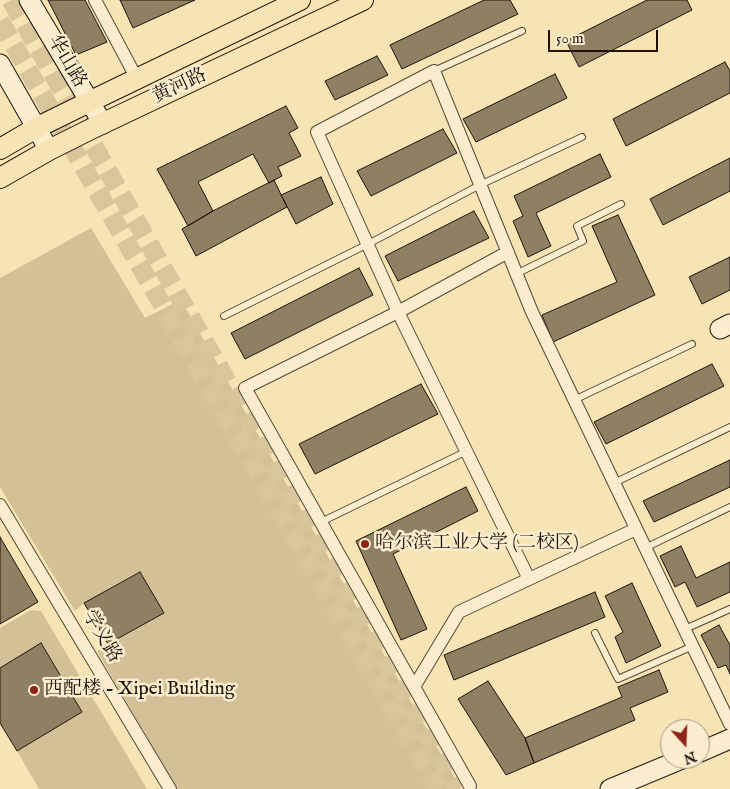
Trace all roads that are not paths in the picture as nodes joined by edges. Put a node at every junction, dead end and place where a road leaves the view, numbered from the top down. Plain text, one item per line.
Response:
1 (29, 0) edge
2 (300, 0) edge
3 (363, 0) edge
4 (98, 1) edge
5 (522, 31) dead end
6 (0, 64) edge
7 (434, 71) junction
8 (137, 79) junction
9 (90, 102) junction
10 (103, 124) junction
11 (36, 128) junction
12 (582, 137) dead end
13 (0, 149) edge
14 (49, 150) junction
15 (0, 178) edge
16 (480, 185) junction
17 (621, 204) dead end
18 (368, 244) junction
19 (508, 252) junction
20 (516, 274) junction
21 (398, 312) junction
22 (224, 316) dead end
23 (692, 344) dead end
24 (574, 400) junction
25 (730, 427) edge
26 (467, 451) junction
27 (614, 483) junction
28 (0, 505) edge
29 (730, 507) edge
30 (321, 522) junction
31 (636, 529) junction
32 (645, 548) junction
33 (529, 579) junction
34 (730, 609) edge
35 (685, 630) junction
36 (595, 633) dead end
37 (692, 646) junction
38 (414, 687) junction
39 (730, 724) edge
40 (730, 739) edge
41 (710, 748) edge
42 (660, 768) edge
43 (470, 786) dead end
44 (170, 789) edge
45 (610, 789) edge

1 - 9 main road, 华山路
2 - 8 main road, 黄河路
3 - 10 main road, 黄河路
4 - 8 street
5 - 7 lane
6 - 11 main road
7 - 16 street
7 - 18 street
8 - 9 main road, 黄河路
9 - 10 main road, 华山路
9 - 11 main road, 黄河路
10 - 14 main road, 黄河路
11 - 13 main road, 黄河路
11 - 14 main road
12 - 16 lane
14 - 15 main road, 黄河路
16 - 18 lane
16 - 19 street
17 - 20 lane
18 - 21 street
18 - 22 lane
19 - 20 street
19 - 21 street
20 - 24 street
21 - 26 street
21 - 30 street
23 - 24 lane
24 - 27 street
25 - 27 lane
26 - 30 lane
26 - 33 street
27 - 31 street
28 - 44 street, 学义路
29 - 32 lane
30 - 38 street
31 - 32 street
31 - 33 street
32 - 35 street
33 - 38 street
34 - 35 lane
35 - 37 street
36 - 37 lane
37 - 39 street
38 - 43 street
40 - 41 main road
42 - 45 main road

